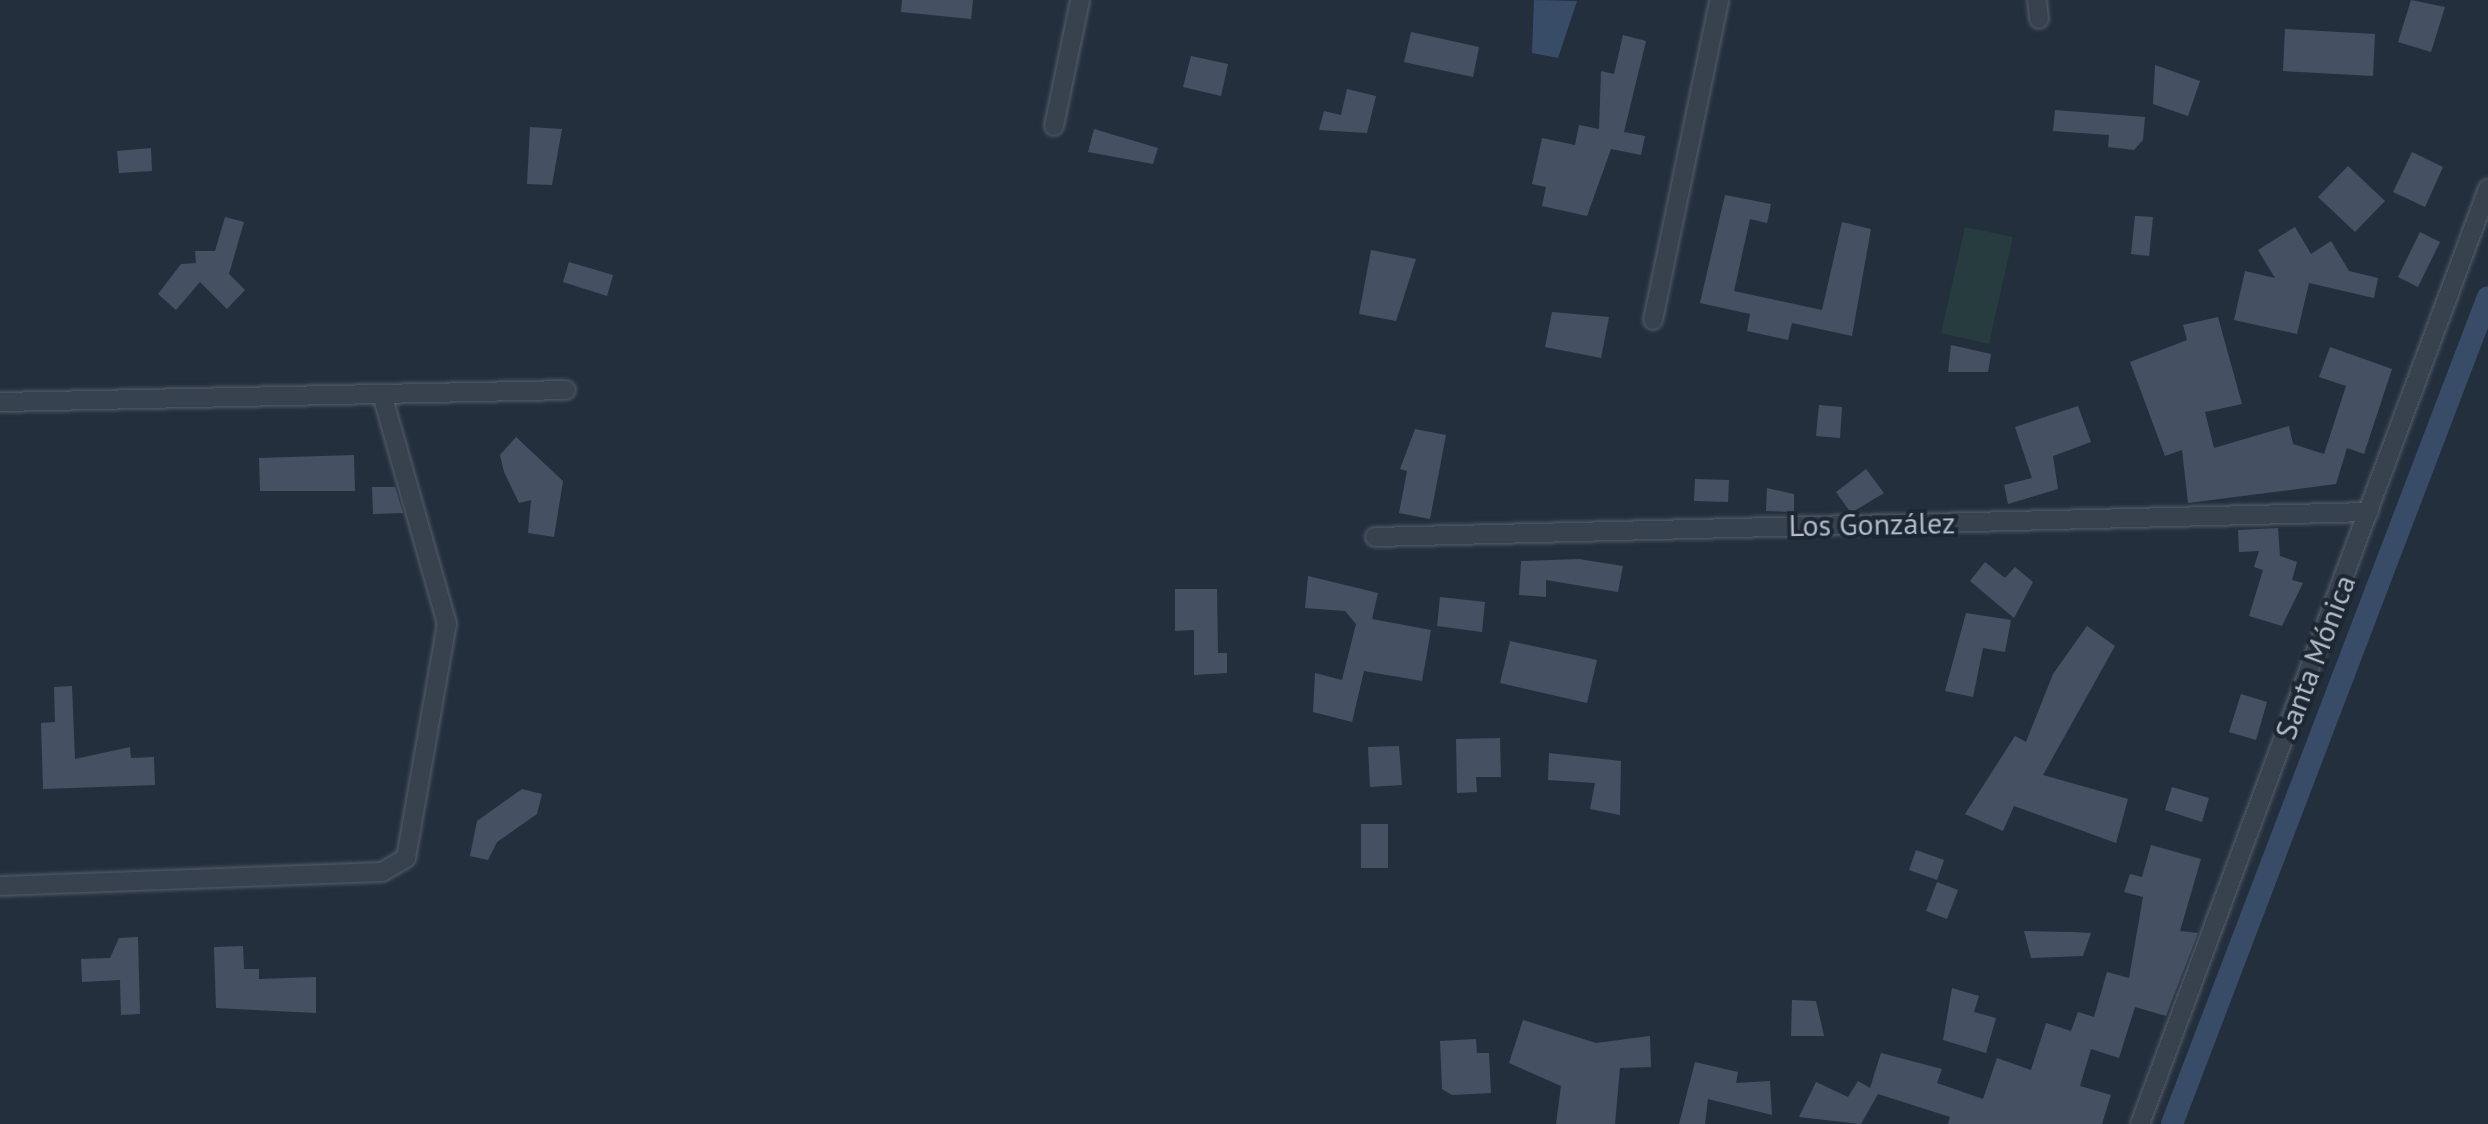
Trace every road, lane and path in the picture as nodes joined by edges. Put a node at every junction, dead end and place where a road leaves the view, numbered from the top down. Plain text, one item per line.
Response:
1 (1080, 0) edge
2 (1719, 0) edge
3 (1054, 126) dead end
4 (2488, 189) edge
5 (2480, 235) edge
6 (1652, 320) dead end
7 (566, 390) dead end
8 (382, 395) junction
9 (0, 402) edge
10 (2370, 512) junction
11 (1375, 538) dead end
12 (0, 886) edge
13 (2140, 1124) edge

1 - 3 street
2 - 6 street
4 - 5 street, Santa Mónica
5 - 10 street, Santa Mónica
7 - 8 street
8 - 9 street
8 - 12 street
10 - 11 street, Los González
10 - 13 street, Santa Mónica

